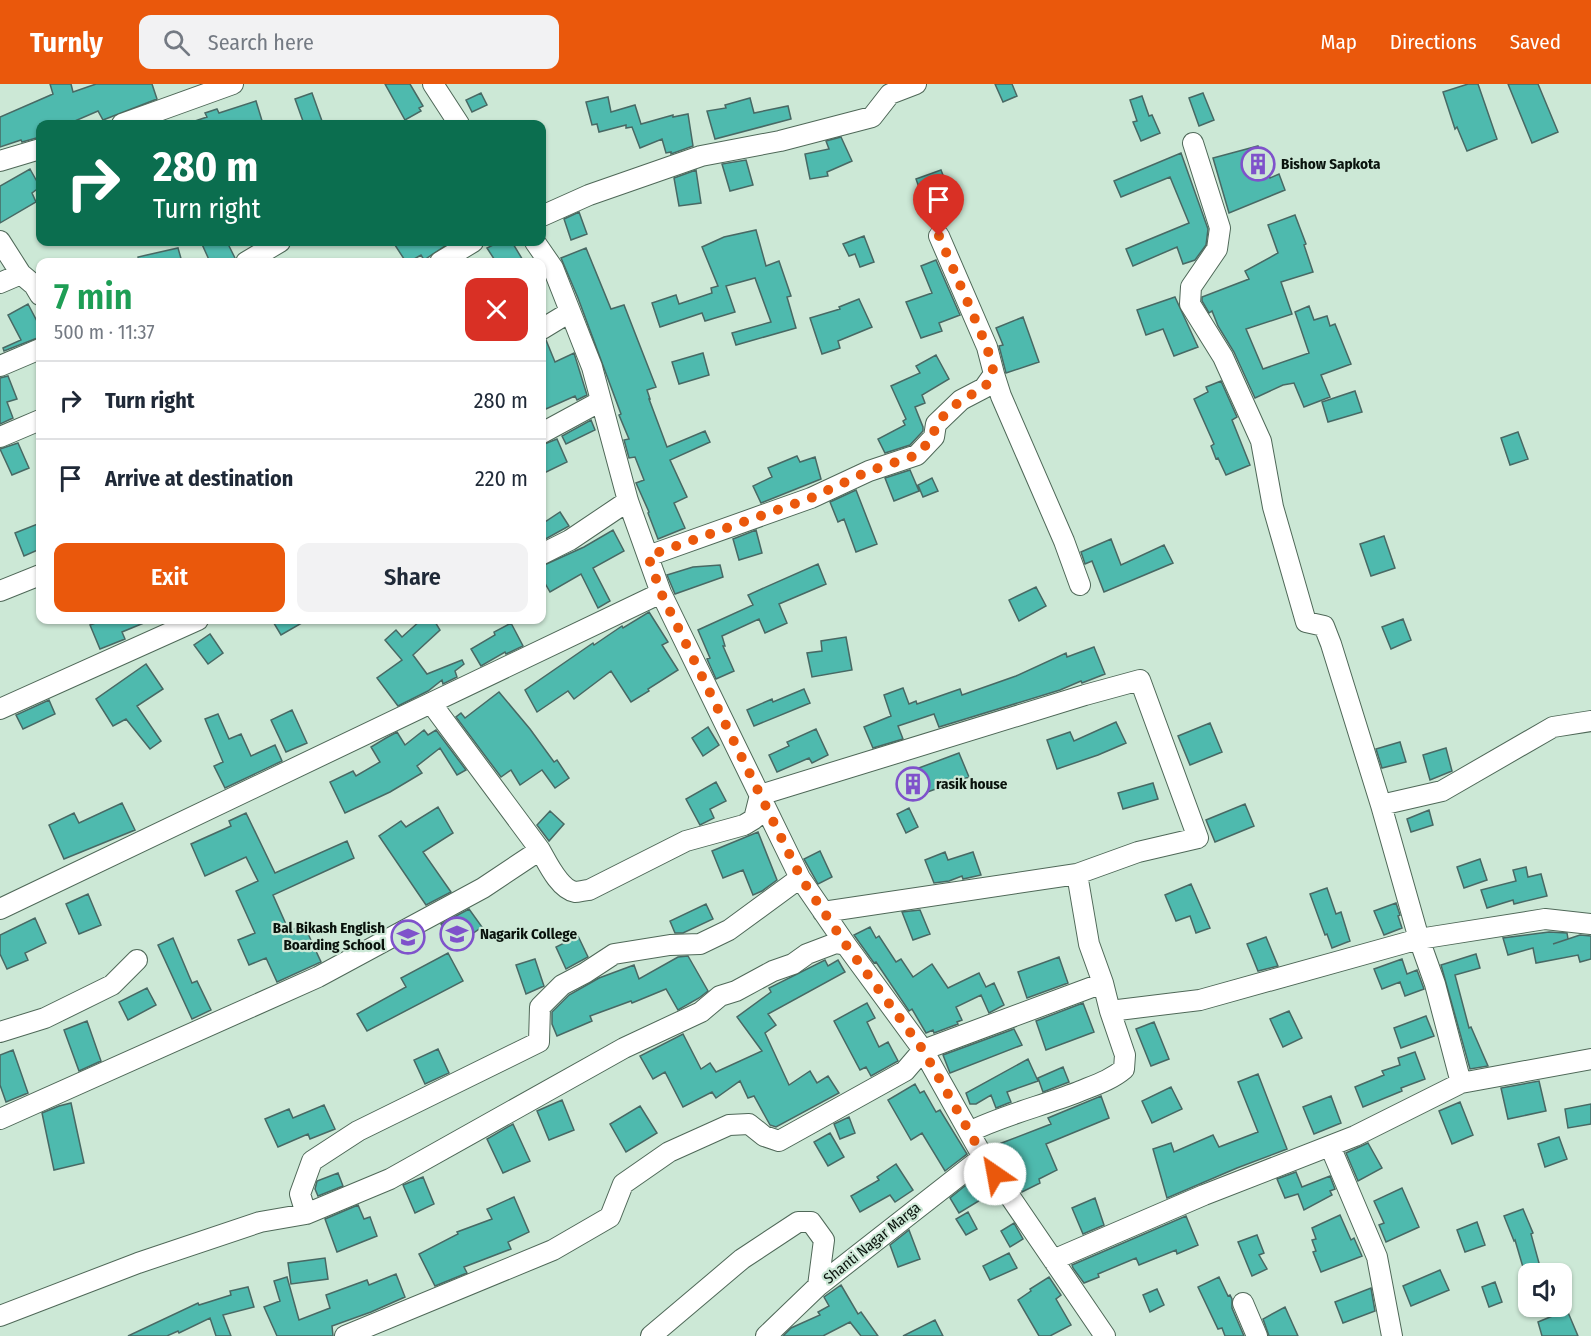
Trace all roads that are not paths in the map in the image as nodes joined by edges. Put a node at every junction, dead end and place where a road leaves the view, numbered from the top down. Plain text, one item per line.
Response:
1 (233, 84) edge
2 (433, 84) edge
3 (916, 84) edge
4 (133, 120) edge
5 (456, 120) edge
6 (1193, 142) dead end
7 (36, 150) edge
8 (0, 160) edge
9 (546, 214) edge
10 (939, 236) dead end
11 (0, 241) edge
12 (273, 246) edge
13 (466, 246) edge
14 (538, 246) edge
15 (253, 258) edge
16 (447, 258) edge
17 (21, 274) junction
18 (0, 283) edge
19 (36, 288) edge
20 (570, 312) junction
21 (546, 327) edge
22 (36, 351) edge
23 (0, 366) edge
24 (994, 374) junction
25 (601, 401) junction
26 (36, 422) edge
27 (546, 431) edge
28 (0, 437) edge
29 (628, 501) junction
30 (546, 552) edge
31 (648, 556) junction
32 (36, 576) edge
33 (1080, 585) dead end
34 (0, 591) edge
35 (661, 593) junction
36 (189, 624) edge
37 (431, 703) junction
38 (0, 709) edge
39 (1591, 721) edge
40 (760, 795) junction
41 (1381, 805) junction
42 (540, 850) junction
43 (1077, 874) junction
44 (801, 878) junction
45 (0, 909) edge
46 (823, 912) junction
47 (1591, 924) edge
48 (1419, 939) junction
49 (846, 945) junction
50 (137, 960) dead end
51 (1103, 983) junction
52 (1110, 1011) junction
53 (0, 1032) edge
54 (923, 1050) junction
55 (1591, 1059) edge
56 (1461, 1083) junction
57 (0, 1119) edge
58 (969, 1132) junction
59 (1330, 1146) junction
60 (983, 1156) junction
61 (306, 1214) junction
62 (1053, 1260) junction
63 (818, 1286) junction
64 (1243, 1303) dead end
65 (0, 1316) edge
66 (345, 1336) edge
67 (651, 1336) edge
68 (766, 1336) edge
69 (1105, 1336) edge
70 (1257, 1336) edge
71 (1392, 1336) edge

1 - 4 street
2 - 5 street
3 - 9 street
6 - 41 street
7 - 8 street
10 - 24 street
11 - 17 street
12 - 15 street
13 - 16 street
14 - 20 street
17 - 18 street
17 - 19 street
20 - 21 street
20 - 25 street
22 - 23 street
24 - 31 street
24 - 33 street
25 - 27 street
25 - 29 street
26 - 28 street
29 - 30 street
29 - 31 street
31 - 35 street
32 - 34 street
35 - 37 street
35 - 40 street
36 - 38 street
37 - 42 street
37 - 45 street
39 - 41 street
40 - 42 street
40 - 43 street
40 - 44 street
41 - 48 street
42 - 57 street
43 - 46 street
43 - 51 street
44 - 46 street
44 - 61 street
46 - 49 street
47 - 48 street
48 - 52 street
48 - 56 street
49 - 54 street
49 - 61 street
50 - 53 street
51 - 52 street
51 - 54 street
52 - 58 street
54 - 58 street
54 - 66 street
55 - 56 street
56 - 59 street
58 - 60 street
59 - 62 street
59 - 71 street
60 - 62 street
60 - 63 street, Shanti Nagar Marga
61 - 65 street
62 - 69 street
63 - 67 street
63 - 68 street, Shanti Nagar Marga
64 - 70 street

